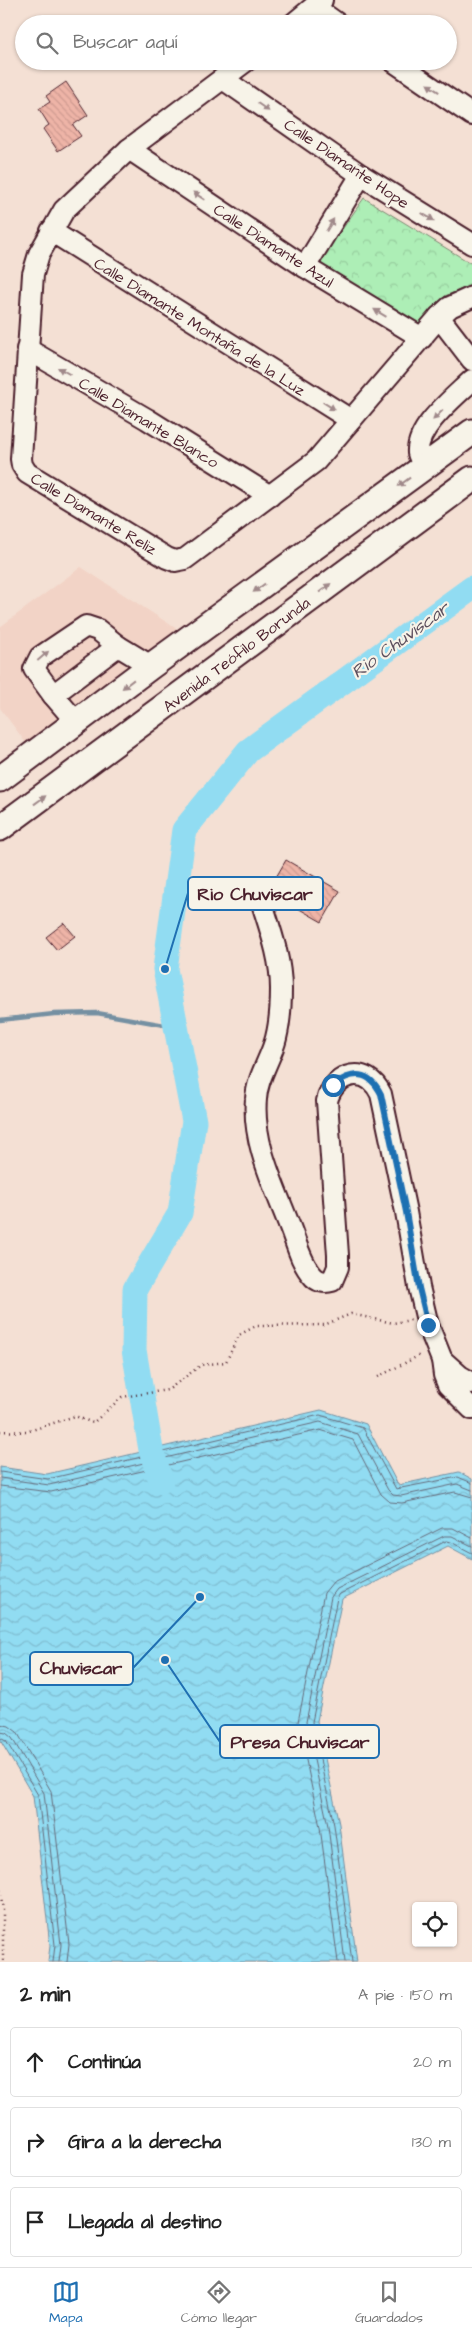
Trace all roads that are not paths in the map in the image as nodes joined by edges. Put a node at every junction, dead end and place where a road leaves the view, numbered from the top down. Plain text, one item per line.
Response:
1 (318, 4) edge
2 (304, 15) edge
3 (329, 15) edge
4 (235, 70) edge
5 (406, 70) edge
6 (223, 80) junction
7 (472, 115) edge
8 (129, 149) junction
9 (361, 175) junction
10 (51, 231) junction
11 (472, 244) edge
12 (305, 267) junction
13 (469, 303) edge
14 (439, 317) junction
15 (422, 338) junction
16 (27, 349) junction
17 (472, 360) edge
18 (472, 380) edge
19 (351, 420) junction
20 (472, 432) edge
21 (425, 467) junction
22 (471, 480) edge
23 (270, 496) junction
24 (118, 646) junction
25 (151, 666) junction
26 (53, 695) junction
27 (77, 723) junction
28 (0, 779) edge
29 (0, 828) edge
30 (261, 900) dead end
31 (442, 1360) junction
32 (472, 1383) edge
33 (472, 1409) edge

1 - 2 street
1 - 3 street
4 - 6 street, Calle Diamante Reliz
7 -> 5 street
6 - 8 street, Calle Diamante Reliz
6 -> 9 street, Calle Diamante Hope
8 - 10 street, Calle Diamante Reliz
12 -> 8 street, Calle Diamante Azul
9 -> 11 street, Calle Diamante Hope
12 -> 9 street
10 - 16 street, Calle Diamante Reliz
10 -> 19 street, Calle Diamante Montaña de la Luz
15 -> 12 street, Calle Diamante Azul
13 - 14 street, Calle Diamante Reliz
14 - 15 street, Calle Diamante Reliz
14 - 17 street
15 - 19 street, Calle Diamante Reliz
23 -> 16 street, Calle Diamante Blanco
16 - 23 street, Calle Diamante Reliz
18 -> 21 street
19 - 23 street, Calle Diamante Reliz
20 - 21 main road
21 - 22 main road
21 -> 25 main road
29 -> 22 main road, Avenida Teófilo Borunda
24 - 25 street
24 - 26 street
26 -> 24 street
25 -> 27 main road
26 - 27 street
27 - 28 main road
30 - 31 street
31 - 32 street
31 - 33 street

